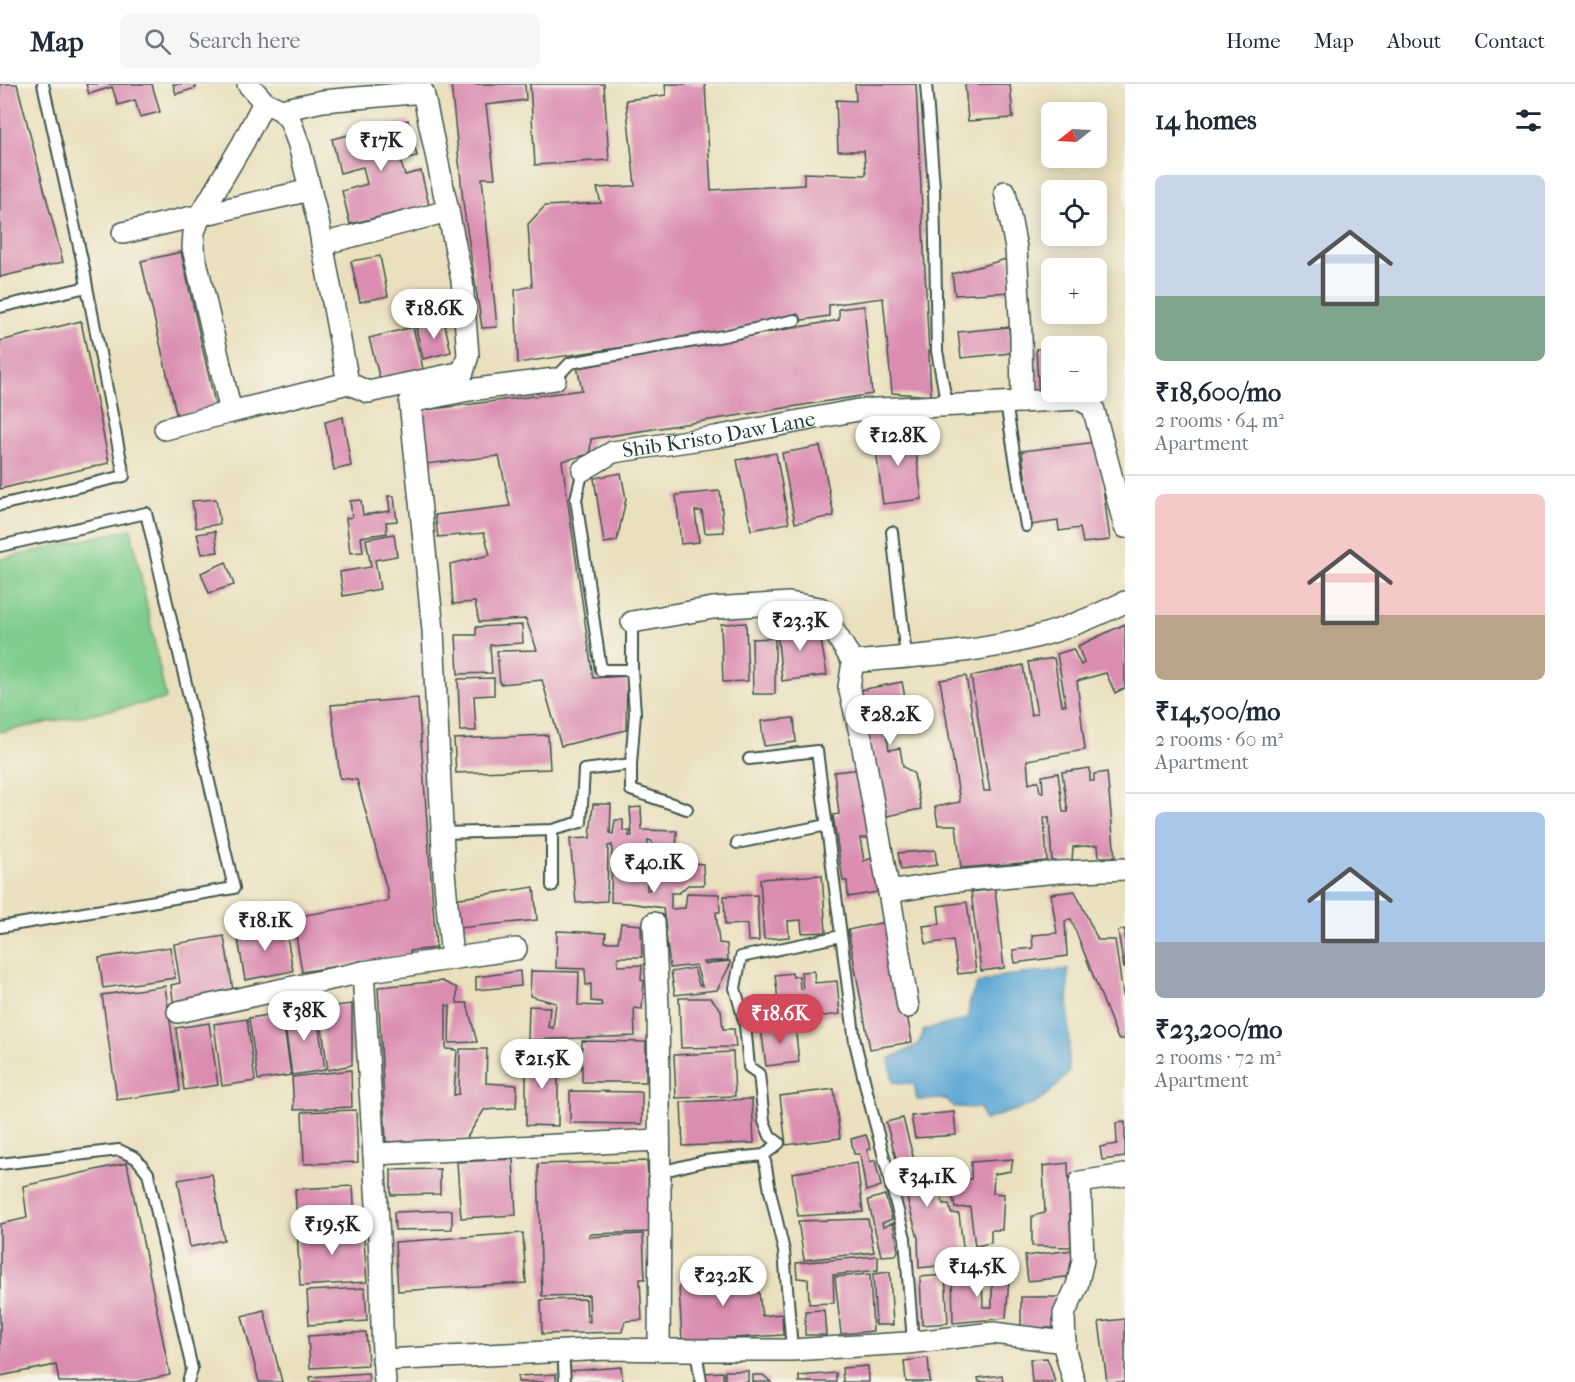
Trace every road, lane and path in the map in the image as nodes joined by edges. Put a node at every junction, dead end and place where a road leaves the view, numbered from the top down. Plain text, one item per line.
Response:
1 (43, 84) edge
2 (248, 84) edge
3 (926, 84) edge
4 (272, 106) junction
5 (310, 190) junction
6 (1005, 192) dead end
7 (448, 212) junction
8 (200, 216) junction
9 (123, 233) dead end
10 (322, 244) junction
11 (87, 287) junction
12 (0, 307) edge
13 (795, 320) dead end
14 (555, 379) joint
15 (348, 383) junction
16 (1014, 402) junction
17 (947, 406) junction
18 (231, 412) junction
19 (165, 429) dead end
20 (584, 470) joint
21 (0, 504) edge
22 (1026, 526) dead end
23 (1125, 527) edge
24 (892, 532) dead end
25 (0, 546) edge
26 (1125, 602) edge
27 (632, 622) joint
28 (906, 657) junction
29 (853, 662) junction
30 (632, 670) junction
31 (749, 759) dead end
32 (631, 764) junction
33 (687, 809) dead end
34 (827, 825) junction
35 (552, 830) junction
36 (442, 833) junction
37 (736, 843) dead end
38 (1125, 869) edge
39 (552, 886) dead end
40 (889, 892) junction
41 (654, 923) dead end
42 (0, 927) edge
43 (842, 936) junction
44 (516, 949) dead end
45 (452, 958) junction
46 (363, 972) junction
47 (908, 1008) dead end
48 (178, 1012) dead end
49 (659, 1140) junction
50 (374, 1155) junction
51 (764, 1155) junction
52 (0, 1164) edge
53 (660, 1172) junction
54 (1125, 1175) edge
55 (913, 1342) junction
56 (1065, 1342) junction
57 (659, 1350) junction
58 (696, 1350) junction
59 (792, 1350) junction
60 (563, 1351) junction
61 (383, 1360) junction
62 (188, 1382) edge
63 (385, 1382) edge
64 (565, 1382) edge
65 (701, 1382) edge
66 (1074, 1382) edge

1 - 11 lane
2 - 4 street
3 - 17 lane
4 - 5 street
4 - 7 street
4 - 8 street
5 - 8 street
5 - 10 street
6 - 16 street
7 - 10 street
7 - 15 street
8 - 9 street
8 - 18 street
10 - 15 street
11 - 12 lane
11 - 21 lane
13 - 14 lane
14 - 36 street
15 - 18 street
16 - 17 street, Shib Kristo Daw Lane
16 - 22 lane
16 - 23 street, Shib Kristo Daw Lane
17 - 20 street, Shib Kristo Daw Lane
18 - 19 street
20 - 30 lane
24 - 28 lane
25 - 42 lane
26 - 28 street
27 - 29 street
27 - 30 lane
28 - 29 street
29 - 40 street
30 - 32 lane
31 - 34 lane
32 - 33 lane
32 - 35 lane
34 - 37 lane
34 - 43 lane
35 - 36 lane
35 - 39 lane
36 - 45 street
38 - 40 street
40 - 47 street
41 - 49 street
43 - 51 lane
43 - 55 lane
44 - 45 street
45 - 46 street
46 - 48 street
46 - 50 street
49 - 50 street
49 - 53 street
50 - 61 street
51 - 53 lane
51 - 59 lane
52 - 62 lane
53 - 57 street
54 - 56 street
55 - 56 street
55 - 59 street
56 - 66 street
57 - 58 street
57 - 60 street
58 - 59 street
58 - 65 lane
60 - 61 street
60 - 64 lane
61 - 63 street

